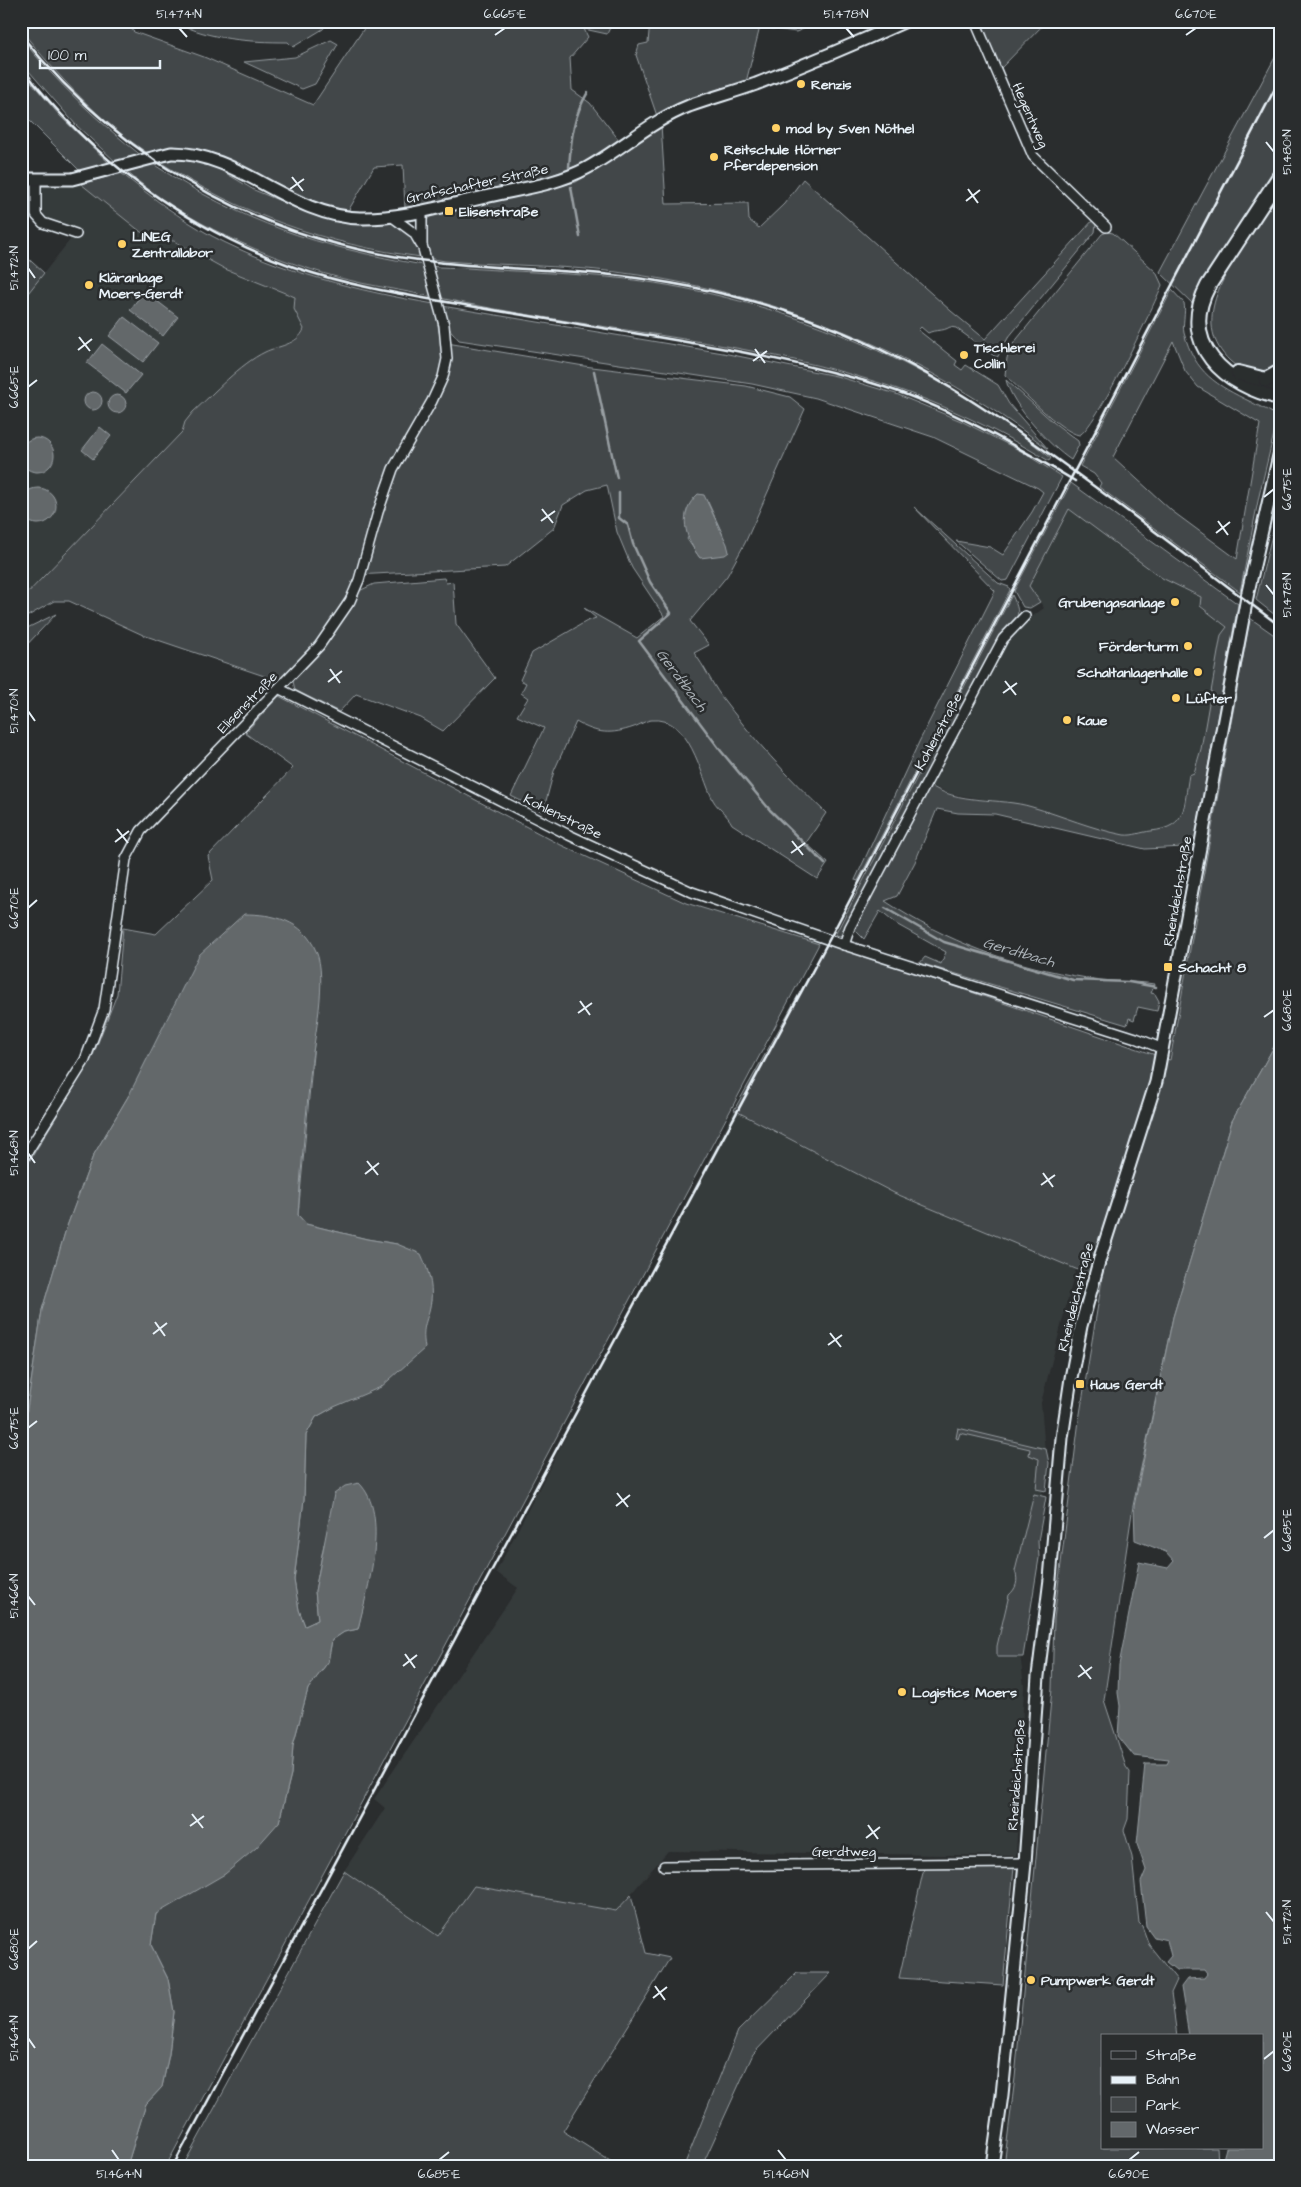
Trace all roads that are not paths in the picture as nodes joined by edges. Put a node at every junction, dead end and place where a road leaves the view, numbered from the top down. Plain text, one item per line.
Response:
1 (906, 21) edge
2 (975, 21) edge
3 (1280, 176) edge
4 (21, 179) edge
5 (36, 179) junction
6 (422, 212) junction
7 (391, 216) junction
8 (1106, 227) dead end
9 (76, 234) dead end
10 (422, 245) junction
11 (1216, 276) junction
12 (1280, 372) edge
13 (1266, 380) junction
14 (1280, 387) edge
15 (1280, 397) edge
16 (1280, 451) edge
17 (1026, 616) dead end
18 (280, 689) junction
19 (844, 945) junction
20 (1163, 1049) junction
21 (21, 1162) edge
22 (1025, 1863) junction
23 (664, 1866) dead end
24 (992, 2166) edge

1 - 6 main road, Grafschafter Straße
2 - 8 street, Hegentweg
3 - 11 highway
4 - 5 main road, Grafschafter Straße
5 - 7 main road, Grafschafter Straße
5 - 9 street
6 - 7 main road, Grafschafter Straße
6 - 10 street, Elisenstraße
7 - 10 street, Elisenstraße
10 - 18 street, Elisenstraße
11 - 13 highway
11 - 15 highway
12 - 13 highway
13 - 14 highway
16 - 20 main road, Rheindeichstraße
17 - 19 street, Kohlenstraße
18 - 19 street, Kohlenstraße
18 - 21 street, Elisenstraße
19 - 20 street, Kohlenstraße
20 - 22 main road, Rheindeichstraße
22 - 23 street, Gerdtweg
22 - 24 main road, Rheindeichstraße

